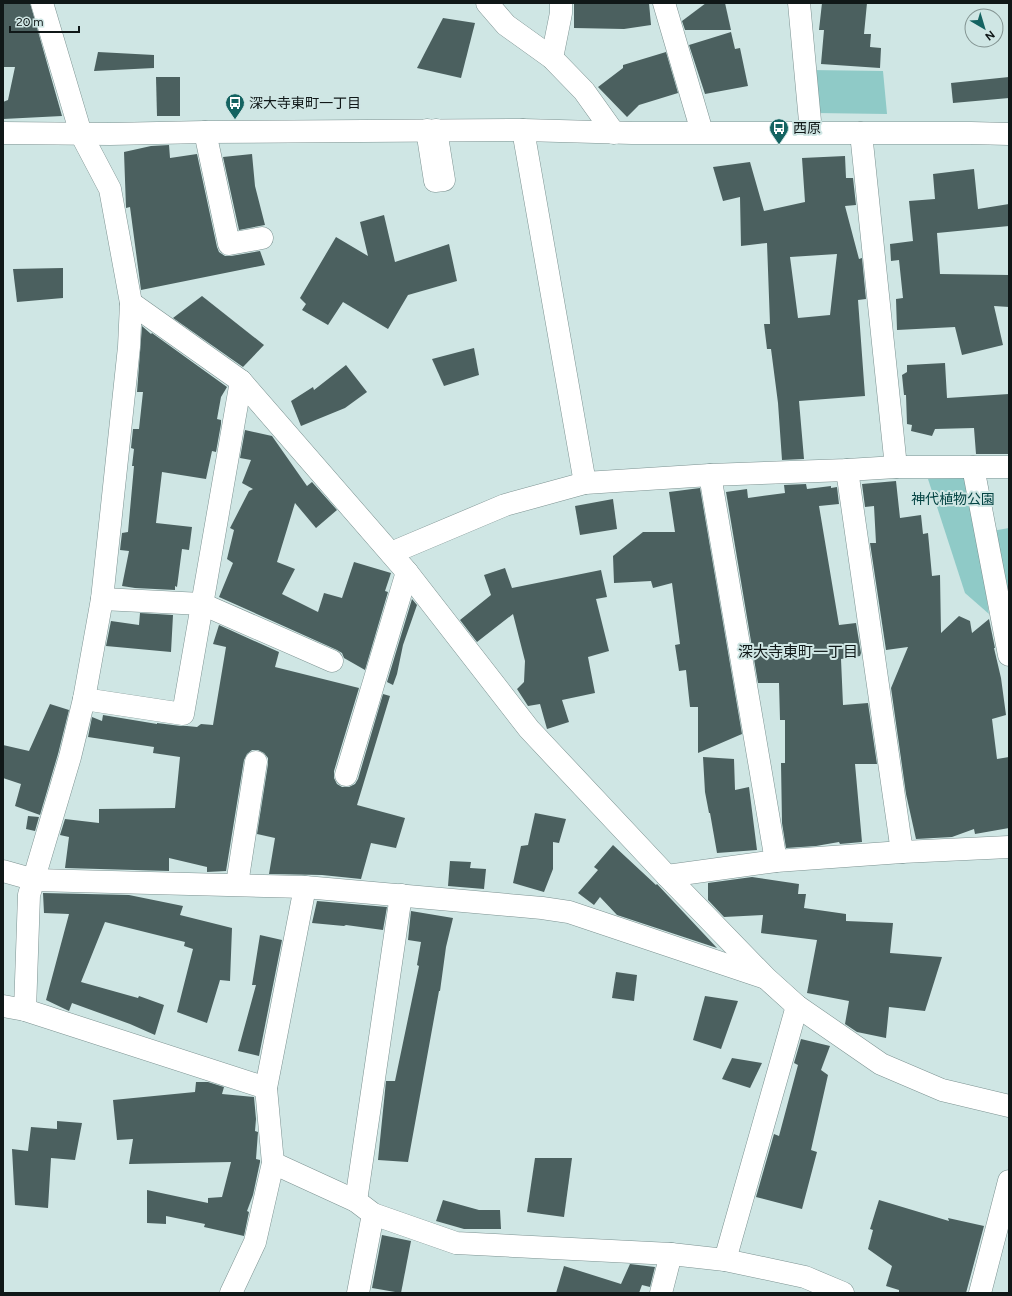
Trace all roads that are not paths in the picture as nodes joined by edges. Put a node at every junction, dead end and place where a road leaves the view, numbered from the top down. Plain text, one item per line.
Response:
1 (42, 3) edge
2 (487, 3) edge
3 (561, 3) edge
4 (664, 3) edge
5 (799, 3) edge
6 (552, 58) junction
7 (523, 130) junction
8 (205, 132) junction
9 (702, 132) junction
10 (811, 132) junction
11 (3, 133) edge
12 (614, 133) junction
13 (861, 133) junction
14 (81, 134) junction
15 (1009, 134) edge
16 (262, 238) dead end
17 (131, 303) junction
18 (241, 381) junction
19 (896, 466) junction
20 (973, 467) junction
21 (1009, 467) edge
22 (847, 470) junction
23 (710, 475) junction
24 (584, 483) junction
25 (391, 553) junction
26 (407, 572) junction
27 (102, 600) junction
28 (202, 604) junction
29 (1009, 655) edge
30 (332, 661) dead end
31 (84, 699) junction
32 (256, 762) dead end
33 (346, 775) dead end
34 (1009, 847) edge
35 (902, 852) junction
36 (776, 861) junction
37 (3, 871) edge
38 (667, 876) junction
39 (35, 880) junction
40 (237, 884) junction
41 (305, 887) junction
42 (401, 895) junction
43 (766, 978) junction
44 (3, 1006) edge
45 (797, 1006) junction
46 (25, 1010) junction
47 (266, 1088) junction
48 (1009, 1106) edge
49 (272, 1163) junction
50 (1009, 1181) edge
51 (365, 1208) junction
52 (672, 1254) junction
53 (725, 1260) junction
54 (231, 1293) edge
55 (358, 1293) edge
56 (661, 1293) edge
57 (843, 1293) edge
58 (980, 1293) edge

1 - 14 street
2 - 6 street
3 - 6 street
4 - 9 street
5 - 10 street
6 - 12 street
7 - 8 street
7 - 12 street
7 - 24 street
8 - 14 street
8 - 16 street
9 - 10 street
9 - 12 street
10 - 13 street
11 - 14 street
13 - 15 street
13 - 19 street
14 - 17 street
17 - 18 street
17 - 27 street
18 - 25 street
18 - 28 street
19 - 20 street
19 - 22 street
20 - 21 street
20 - 29 street
22 - 23 street
22 - 35 street
23 - 24 street
23 - 36 street
24 - 25 street
25 - 26 street
26 - 33 street
26 - 38 street
27 - 28 street
27 - 31 street
28 - 30 street
28 - 31 street
31 - 39 street
32 - 40 street
34 - 35 street
35 - 36 street
36 - 38 street
37 - 39 street
38 - 43 street
39 - 40 street
39 - 46 street
40 - 41 street
41 - 42 street
41 - 47 street
42 - 43 street
42 - 51 street
43 - 45 street
44 - 46 street
45 - 48 street
45 - 53 street
46 - 47 street
47 - 49 street
49 - 51 street
49 - 54 street
50 - 58 street
51 - 52 street
51 - 55 street
52 - 53 street
52 - 56 street
53 - 57 street

